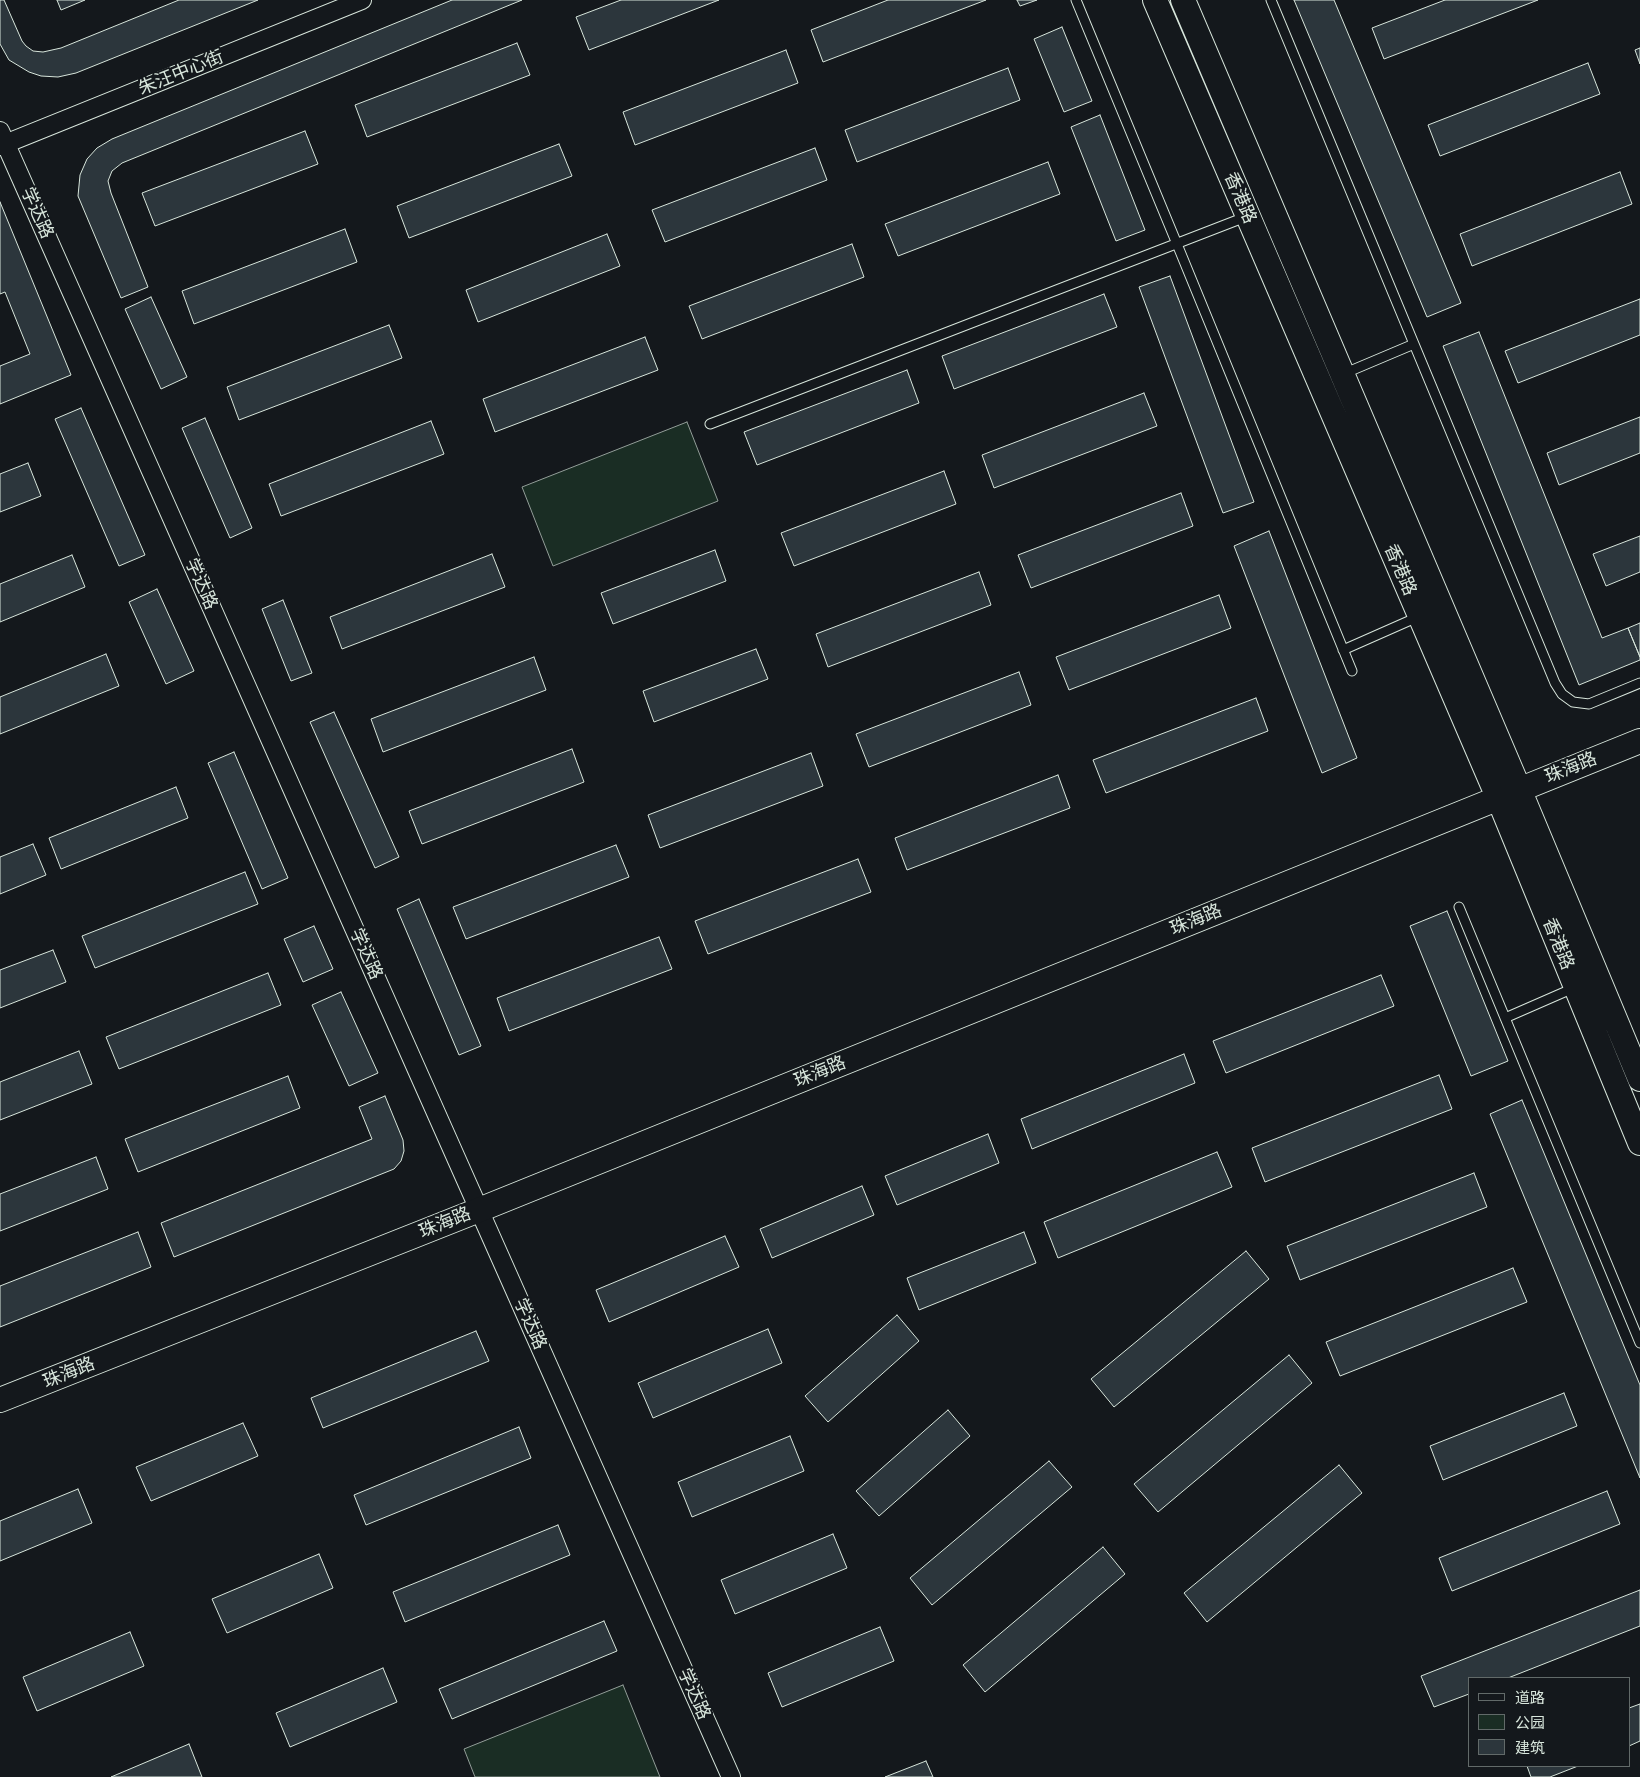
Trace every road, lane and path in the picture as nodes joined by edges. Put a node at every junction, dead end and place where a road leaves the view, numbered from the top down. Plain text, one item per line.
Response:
1 (362, 0) edge
2 (1076, 0) edge
3 (1155, 0) edge
4 (1183, 0) edge
5 (1271, 0) edge
6 (2, 140) edge
7 (1248, 216) junction
8 (1178, 244) junction
9 (1414, 344) junction
10 (1342, 374) junction
11 (710, 424) dead end
12 (1420, 616) junction
13 (1343, 650) junction
14 (1352, 671) dead end
15 (1640, 684) edge
16 (1640, 741) edge
17 (1508, 793) junction
18 (1459, 907) dead end
19 (1576, 987) junction
20 (1505, 1018) junction
21 (1640, 1079) edge
22 (1640, 1143) edge
23 (479, 1210) junction
24 (1640, 1343) edge
25 (0, 1400) edge
26 (731, 1777) edge

1 - 6 street, 朱汪中心街
2 - 8 lane
3 - 7 main road, 香港路
4 - 10 main road, 香港路
5 - 9 lane
6 - 23 street, 学达路
7 - 8 lane
7 - 12 main road, 香港路
8 - 11 lane
8 - 13 lane
9 - 10 lane
9 - 15 lane
10 - 17 main road, 香港路
12 - 13 lane
12 - 17 main road, 香港路
13 - 14 lane
16 - 17 main road, 珠海路
17 - 19 main road, 香港路
17 - 21 main road, 香港路
17 - 23 main road, 珠海路
18 - 20 lane
19 - 20 lane
19 - 22 main road, 香港路
20 - 24 lane
23 - 25 main road, 珠海路
23 - 26 street, 学达路

